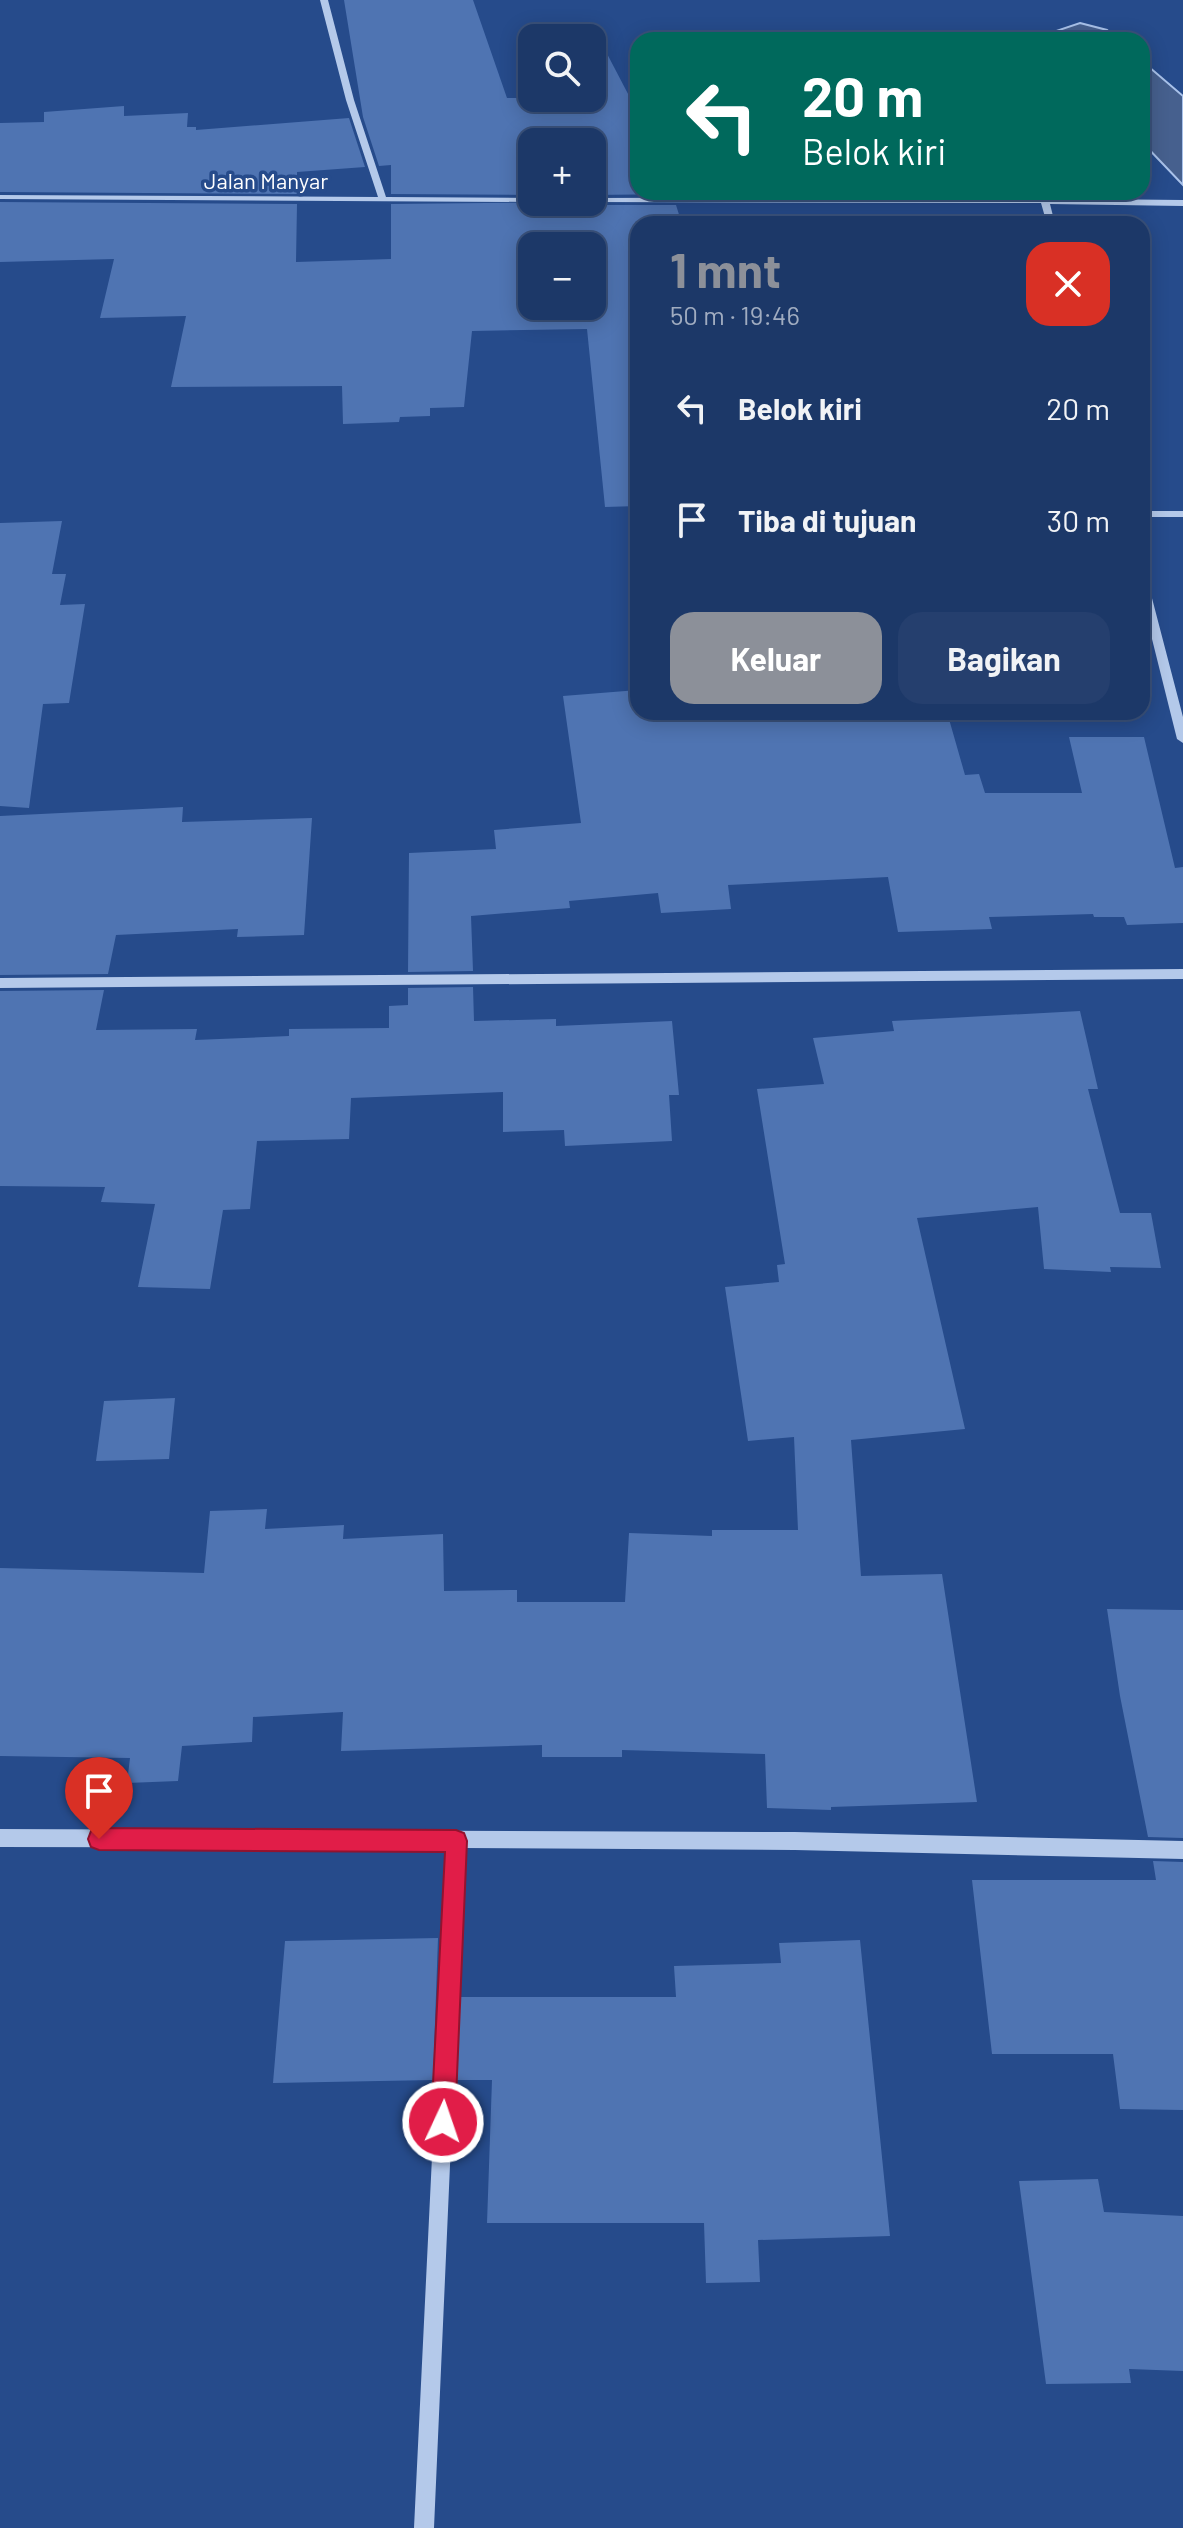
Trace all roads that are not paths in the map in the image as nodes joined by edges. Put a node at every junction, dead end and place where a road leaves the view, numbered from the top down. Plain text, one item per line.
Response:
1 (324, 0) edge
2 (0, 197) edge
3 (383, 199) junction
4 (518, 200) edge
5 (606, 200) edge
6 (1045, 201) junction
7 (1183, 203) edge
8 (1049, 216) edge
9 (1150, 514) edge
10 (1183, 514) edge
11 (1150, 610) edge
12 (1183, 739) edge
13 (1183, 974) edge
14 (0, 983) edge
15 (0, 1838) edge
16 (456, 1841) junction
17 (1183, 1850) edge
18 (424, 2528) edge

1 - 3 street
2 - 3 street, Jalan Manyar
3 - 4 street, Jalan Manyar
5 - 6 street
6 - 7 street
6 - 8 street
9 - 10 street
11 - 12 street
13 - 14 street
15 - 16 street
16 - 17 street
16 - 18 street

